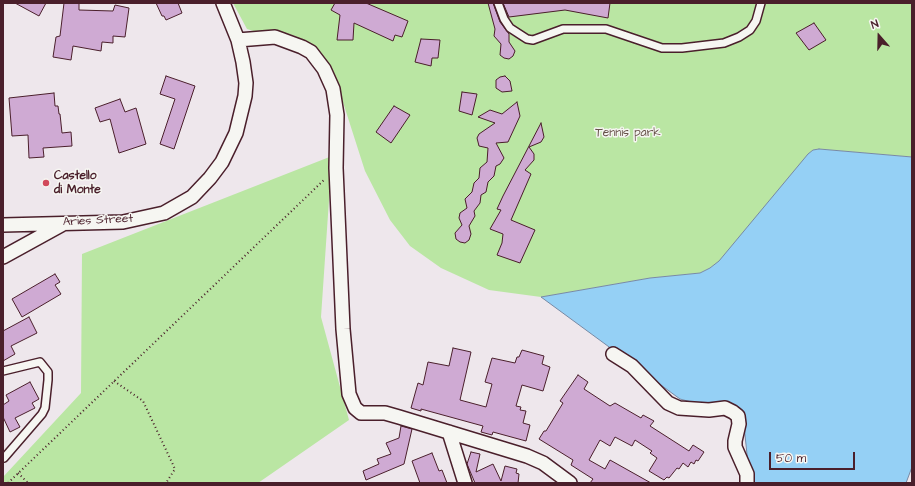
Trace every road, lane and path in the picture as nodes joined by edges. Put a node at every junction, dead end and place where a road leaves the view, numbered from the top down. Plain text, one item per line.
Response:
1 (223, 3) edge
2 (498, 3) edge
3 (761, 3) edge
4 (238, 40) junction
5 (336, 168) junction
6 (65, 224) junction
7 (3, 225) edge
8 (3, 257) edge
9 (613, 354) dead end
10 (3, 371) edge
11 (114, 381) junction
12 (449, 432) junction
13 (4, 458) edge
14 (18, 473) junction
15 (8, 483) edge
16 (28, 483) edge
17 (166, 483) edge
18 (465, 483) edge
19 (570, 483) edge
20 (747, 483) edge

1 - 4 street, Aries Street
2 - 3 lane
4 - 5 street
4 - 6 street, Aries Street
5 - 11 path
5 - 12 street
6 - 7 street, Aries Street
6 - 8 street
9 - 20 street
10 - 13 lane
11 - 14 path
11 - 17 path
12 - 18 street
12 - 19 street
14 - 15 path
14 - 16 path

